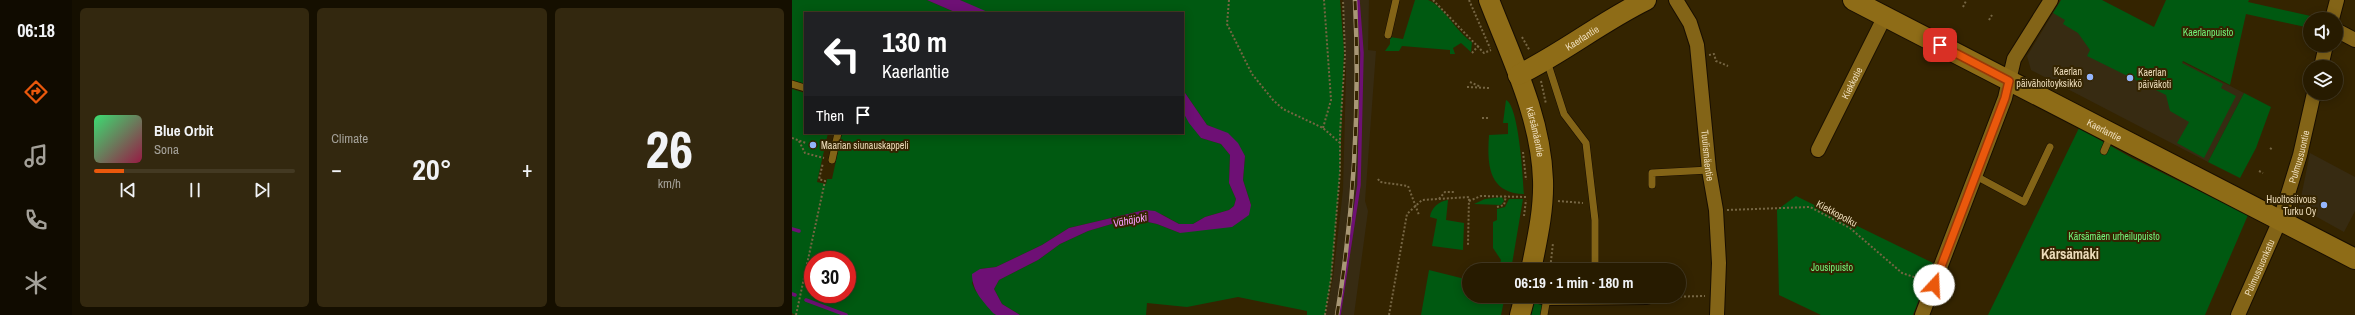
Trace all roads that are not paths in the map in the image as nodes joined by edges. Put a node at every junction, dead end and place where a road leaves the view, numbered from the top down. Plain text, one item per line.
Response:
1 (1396, 0) edge
2 (1489, 0) edge
3 (1646, 0) edge
4 (1676, 0) edge
5 (1853, 0) edge
6 (2051, 0) edge
7 (2337, 0) edge
8 (2334, 12) edge
9 (1885, 16) junction
10 (2343, 34) edge
11 (1388, 35) dead end
12 (2355, 40) edge
13 (1547, 61) junction
14 (1518, 75) junction
15 (2009, 81) junction
16 (792, 84) edge
17 (804, 88) edge
18 (2312, 100) edge
19 (838, 134) edge
20 (2050, 148) dead end
21 (1818, 150) dead end
22 (832, 160) road end
23 (1709, 170) junction
24 (1974, 175) junction
25 (1652, 185) dead end
26 (2280, 220) junction
27 (2355, 260) edge
28 (1532, 263) edge
29 (1595, 263) edge
30 (1523, 303) edge
31 (1543, 303) edge
32 (1520, 315) edge
33 (1544, 315) edge
34 (1717, 315) edge
35 (1922, 315) edge
36 (2238, 315) edge

1 - 11 lane
2 - 14 street, Kärsämäentie
3 - 13 street, Kaerlantie
4 - 23 street, Tuulismäentie
5 - 9 street, Kaerlantie
6 - 15 street
7 - 8 street
9 - 15 street, Kaerlantie
9 - 21 street, Kiekkotie
10 - 12 street
13 - 14 street, Kaerlantie
13 - 29 lane
14 - 28 street, Kärsämäentie
15 - 24 street
15 - 26 street, Kaerlantie
16 - 17 lane
18 - 26 street, Pulmussuontie
19 - 22 lane
20 - 24 lane
23 - 25 lane
23 - 34 street, Tuulismäentie
24 - 35 street
26 - 27 street, Kaerlantie
26 - 36 street, Pulmussuonkatu
30 - 32 street
31 - 33 lane

